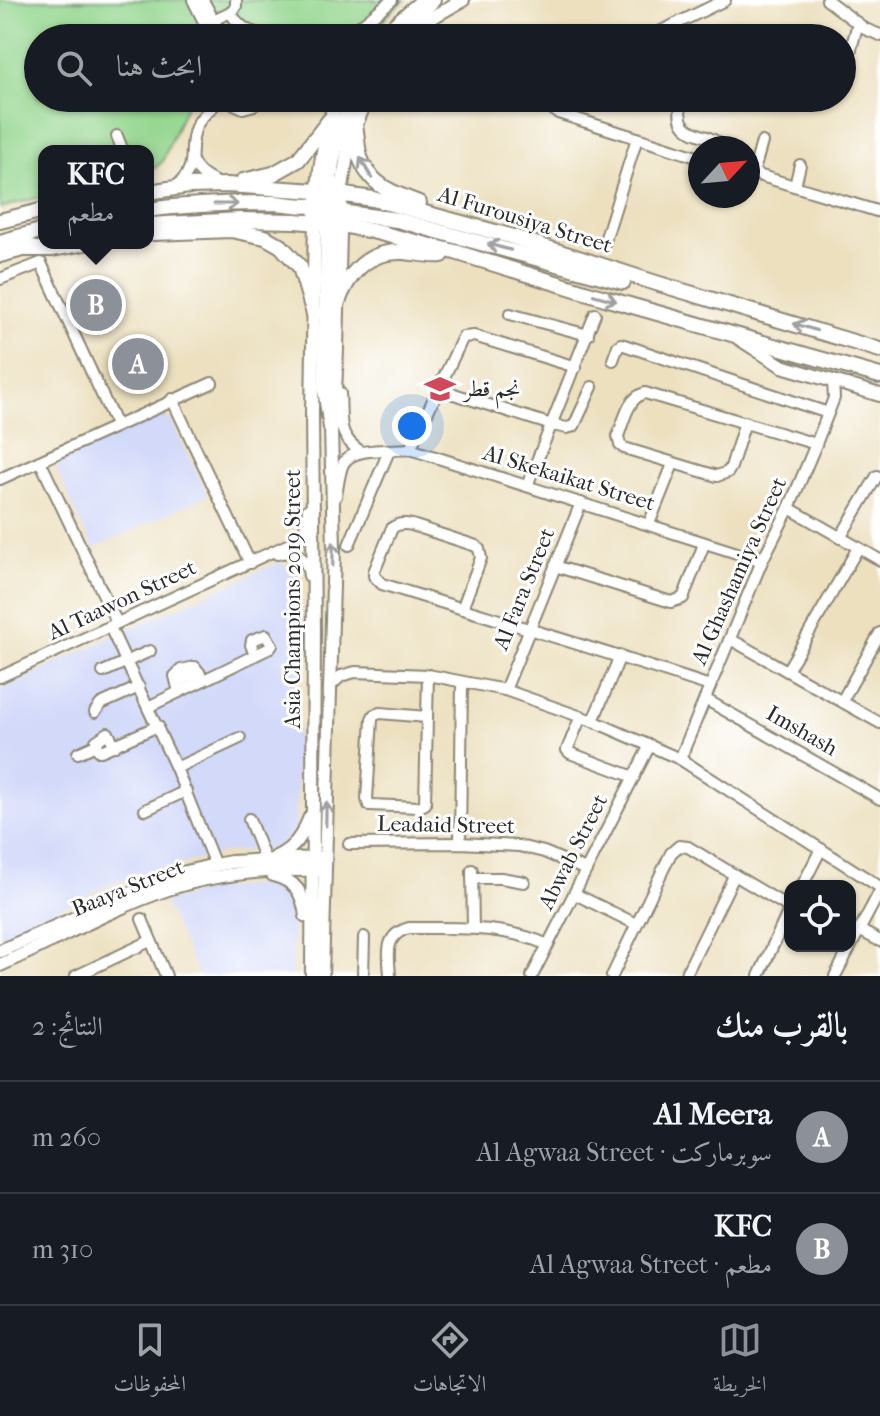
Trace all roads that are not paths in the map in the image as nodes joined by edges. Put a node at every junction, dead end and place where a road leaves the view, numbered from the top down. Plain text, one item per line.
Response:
1 (193, 0) edge
2 (203, 0) edge
3 (236, 0) edge
4 (392, 0) edge
5 (422, 0) edge
6 (433, 0) edge
7 (449, 0) edge
8 (463, 0) edge
9 (725, 0) edge
10 (827, 0) edge
11 (231, 14) junction
12 (431, 18) junction
13 (210, 22) junction
14 (858, 23) junction
15 (238, 24) edge
16 (362, 24) edge
17 (394, 24) edge
18 (409, 24) edge
19 (425, 24) edge
20 (676, 24) edge
21 (856, 30) edge
22 (880, 35) edge
23 (206, 112) edge
24 (331, 112) edge
25 (334, 112) edge
26 (348, 112) edge
27 (361, 112) edge
28 (556, 112) edge
29 (681, 112) edge
30 (333, 115) junction
31 (355, 125) junction
32 (117, 136) dead end
33 (698, 136) edge
34 (637, 138) junction
35 (762, 142) dead end
36 (121, 145) edge
37 (760, 148) edge
38 (688, 154) edge
39 (192, 161) junction
40 (800, 165) dead end
41 (760, 176) edge
42 (224, 185) junction
43 (795, 186) junction
44 (175, 188) junction
45 (154, 191) edge
46 (329, 208) junction
47 (154, 209) edge
48 (38, 212) edge
49 (880, 212) edge
50 (0, 221) edge
51 (154, 225) edge
52 (38, 232) edge
53 (154, 234) edge
54 (510, 236) junction
55 (0, 242) edge
56 (604, 244) dead end
57 (38, 245) edge
58 (22, 249) junction
59 (38, 249) edge
60 (450, 251) junction
61 (0, 255) edge
62 (0, 279) edge
63 (656, 283) junction
64 (337, 304) junction
65 (314, 314) junction
66 (510, 314) dead end
67 (595, 314) dead end
68 (733, 334) junction
69 (588, 335) junction
70 (337, 349) junction
71 (880, 350) edge
72 (613, 360) dead end
73 (576, 367) junction
74 (880, 376) edge
75 (833, 382) junction
76 (212, 383) dead end
77 (847, 386) junction
78 (592, 387) dead end
79 (438, 389) junction
80 (880, 395) edge
81 (834, 398) junction
82 (172, 399) junction
83 (828, 413) junction
84 (312, 414) junction
85 (745, 422) junction
86 (116, 425) junction
87 (552, 425) junction
88 (331, 428) junction
89 (816, 444) junction
90 (410, 449) junction
91 (360, 451) junction
92 (389, 451) junction
93 (40, 461) junction
94 (673, 464) junction
95 (877, 476) dead end
96 (0, 479) edge
97 (527, 486) junction
98 (581, 503) junction
99 (333, 505) junction
100 (789, 508) junction
101 (649, 524) junction
102 (840, 538) junction
103 (704, 544) junction
104 (349, 545) dead end
105 (858, 548) junction
106 (880, 560) edge
107 (255, 561) junction
108 (762, 561) junction
109 (555, 566) junction
110 (462, 609) junction
111 (114, 625) junction
112 (314, 630) junction
113 (529, 630) junction
114 (880, 633) edge
115 (730, 639) junction
116 (150, 651) dead end
117 (330, 652) junction
118 (255, 655) dead end
119 (620, 656) junction
120 (127, 661) junction
121 (787, 671) junction
122 (103, 672) dead end
123 (355, 672) junction
124 (428, 675) junction
125 (201, 676) junction
126 (0, 677) edge
127 (462, 682) junction
128 (710, 686) junction
129 (139, 687) junction
130 (178, 687) junction
131 (329, 687) junction
132 (505, 690) junction
133 (705, 699) junction
134 (842, 701) junction
135 (148, 707) junction
136 (95, 712) dead end
137 (581, 716) junction
138 (427, 717) junction
139 (593, 721) junction
140 (880, 723) edge
141 (158, 726) junction
142 (240, 738) dead end
143 (650, 745) junction
144 (78, 753) dead end
145 (680, 759) junction
146 (176, 768) junction
147 (634, 777) junction
148 (186, 791) junction
149 (880, 799) edge
150 (313, 803) junction
151 (145, 810) dead end
152 (249, 819) dead end
153 (460, 843) junction
154 (349, 844) dead end
155 (821, 849) junction
156 (265, 864) junction
157 (319, 864) junction
158 (215, 865) junction
159 (586, 870) junction
160 (734, 876) junction
161 (805, 880) edge
162 (524, 882) dead end
163 (880, 889) edge
164 (575, 894) junction
165 (784, 905) edge
166 (142, 919) dead end
167 (784, 921) edge
168 (636, 924) junction
169 (473, 928) junction
170 (859, 930) junction
171 (364, 937) dead end
172 (150, 941) junction
173 (880, 941) edge
174 (548, 945) junction
175 (0, 951) edge
176 (0, 965) edge
177 (165, 975) edge
178 (76, 976) edge
179 (309, 976) edge
180 (322, 976) edge
181 (363, 976) edge
182 (390, 976) edge
183 (532, 976) edge
184 (612, 976) edge
185 (685, 976) edge
186 (759, 976) edge
187 (835, 976) edge

1 - 13 street
2 - 13 street
3 - 11 street
4 - 16 street
5 - 17 main road
6 - 18 highway
7 - 12 main road
8 - 12 main road
9 - 20 street
10 - 14 street
11 - 13 street
11 - 15 street
12 - 19 main road
14 - 21 street
14 - 22 street
23 - 39 street
24 - 30 street
25 - 30 main road
26 - 46 highway
27 - 31 main road
28 - 34 street
29 - 33 street
30 - 42 highway
30 - 46 main road
31 - 46 main road
54 -> 31 highway
32 - 36 street
34 - 38 street
34 - 56 street
35 - 37 street
39 - 42 street
39 - 44 street
40 - 43 street
41 - 43 street
42 - 44 highway, Al Furousiya Street
42 - 46 highway, Al Furousiya Street
43 - 49 street
44 - 45 highway, Al Furousiya Street
47 -> 46 highway
46 - 51 highway, Al Furousiya Street
46 - 54 highway, Al Furousiya Street
46 - 60 highway, Al Furousiya Street
63 -> 46 highway
46 - 64 main road, Asia Champions 2019 Street
46 - 65 main road, Asia Champions 2019 Street
46 - 88 highway
48 - 50 highway
52 - 55 highway
53 - 65 highway
54 - 63 highway, Al Furousiya Street
57 - 58 highway
58 - 59 highway
58 - 61 highway
60 - 64 highway
60 -> 68 highway, Al Furousiya Street
62 - 86 street
71 -> 63 highway, Al Furousiya Street
64 - 70 main road, Asia Champions 2019 Street
65 - 84 main road, Asia Champions 2019 Street
66 - 69 street
67 - 69 street
68 - 74 highway, Al Furousiya Street
68 - 75 main road, Al Furousiya Street
69 - 73 street
70 - 88 main road, Asia Champions 2019 Street
70 - 91 street
72 - 83 street
73 - 79 street
73 - 87 street
75 - 77 main road, Al Furousiya Street
75 - 81 street, Al Ghashamiya Street
76 - 82 street
77 - 80 main road, Al Furousiya Street
77 - 81 street, Al Ghashamiya Street
78 - 87 street
79 - 87 street
79 - 90 street
81 - 83 street, Al Ghashamiya Street
82 - 86 street
82 - 107 street
83 - 89 street, Al Ghashamiya Street
84 - 107 street, Al Taawon Street
84 - 112 main road, Asia Champions 2019 Street
85 - 89 street
85 - 94 street
85 - 94 street
86 - 93 street
87 - 97 street
88 - 99 main road, Asia Champions 2019 Street
89 - 100 street, Al Ghashamiya Street
90 - 92 street, Al Skekaikat Street
90 - 97 street, Al Skekaikat Street
91 - 92 street, Al Skekaikat Street
91 - 99 street
92 - 104 street
93 - 96 street
93 - 111 street
94 - 101 street
95 - 102 street
97 - 98 street, Al Skekaikat Street
98 - 101 street, Al Skekaikat Street
98 - 109 street, Al Fara Street
117 -> 99 main road, Asia Champions 2019 Street
100 - 102 street
100 - 108 street, Al Ghashamiya Street
101 - 103 street, Al Skekaikat Street
102 - 105 street
103 - 108 street, Al Skekaikat Street
103 - 109 street
105 - 106 street
105 - 121 street
107 - 111 street, Al Taawon Street
107 - 112 street, Al Taawon Street
108 - 115 street, Al Ghashamiya Street
109 - 113 street, Al Fara Street
110 - 110 street
110 - 113 street
111 - 120 street
111 - 126 street, Al Taawon Street
112 - 150 main road, Asia Champions 2019 Street
113 - 119 street
113 - 132 street, Al Fara Street
114 - 134 street
115 - 121 street
115 - 128 street, Al Ghashamiya Street
116 - 120 street
117 - 123 street
117 - 131 main road, Asia Champions 2019 Street
118 - 125 street
119 - 128 street
119 - 139 street
120 - 122 street
120 - 129 street
121 - 134 street
123 - 124 street
123 - 131 street
124 - 127 street
124 - 138 street
125 - 130 street
125 - 130 street
127 - 132 street
127 - 153 street
128 - 133 street, Al Ghashamiya Street
129 - 135 street
129 - 136 street
130 - 135 street
157 -> 131 main road, Asia Champions 2019 Street
132 - 137 street
133 - 145 street, Al Ghashamiya Street
133 - 149 street, Imshash
134 - 140 street
135 - 141 street
137 - 139 street
137 - 147 street
138 - 138 street
139 - 143 street
141 - 144 street
141 - 146 street
142 - 146 street
143 - 145 street
143 - 147 street, Abwab Street
145 - 155 street
146 - 148 street
147 - 159 street, Abwab Street
148 - 151 street
148 - 158 street
150 - 156 main road
150 - 157 main road, Asia Champions 2019 Street
152 - 156 street
153 - 154 street, Leadaid Street
153 - 159 street, Leadaid Street
155 - 161 street
155 - 163 street
156 - 157 main road, Baaya Street
156 - 158 main road, Baaya Street
156 - 176 main road, Baaya Street
156 - 179 main road
157 - 179 main road, Asia Champions 2019 Street
157 - 180 main road, Asia Champions 2019 Street
158 - 175 main road, Baaya Street
159 - 164 street, Abwab Street
160 - 165 street
160 - 168 street
160 - 185 street
162 - 169 street
163 - 170 street
164 - 168 street
164 - 174 street, Abwab Street
166 - 172 street
167 - 186 street
168 - 184 street
169 - 174 street
169 - 182 street
170 - 173 street
170 - 187 street
171 - 181 street
172 - 177 street
172 - 178 street
174 - 183 street, Abwab Street

